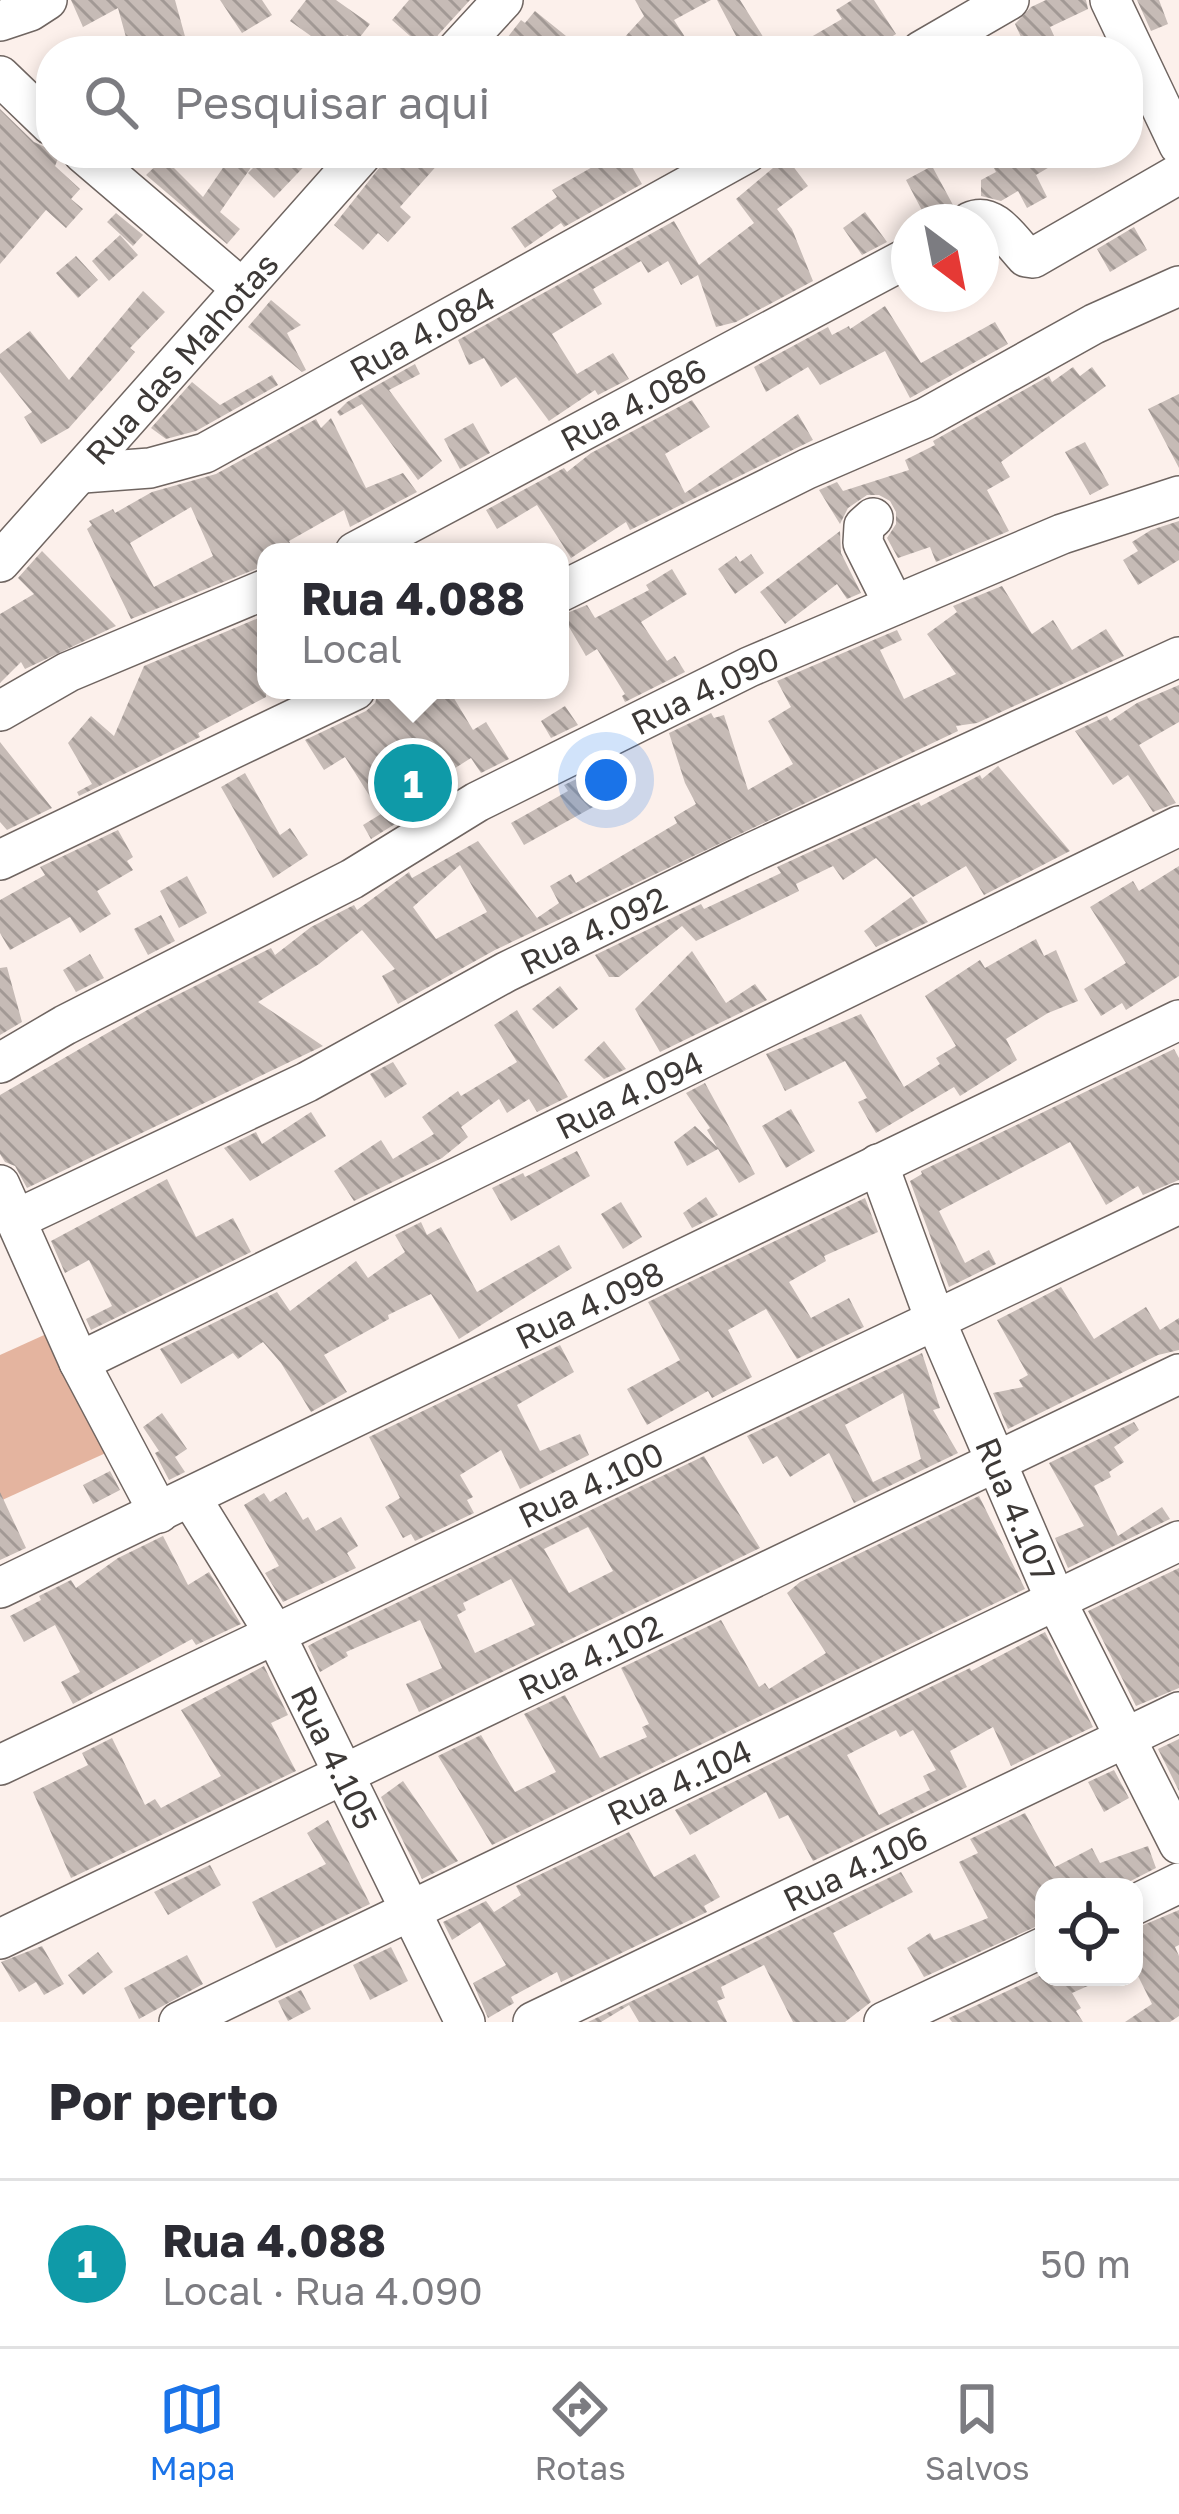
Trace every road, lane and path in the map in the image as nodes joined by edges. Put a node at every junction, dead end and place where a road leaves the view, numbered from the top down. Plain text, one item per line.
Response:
1 (47, 0) edge
2 (503, 0) edge
3 (1009, 0) edge
4 (1110, 0) edge
5 (0, 21) edge
6 (470, 36) edge
7 (947, 36) edge
8 (1127, 36) edge
9 (1143, 69) edge
10 (0, 76) edge
11 (36, 110) edge
12 (1179, 145) edge
13 (101, 168) edge
14 (349, 168) edge
15 (720, 168) edge
16 (1179, 174) edge
17 (999, 229) edge
18 (891, 267) edge
19 (1179, 286) edge
20 (240, 287) junction
21 (83, 473) junction
22 (1179, 496) edge
23 (873, 518) dead end
24 (373, 543) edge
25 (0, 562) edge
26 (569, 588) edge
27 (257, 593) edge
28 (895, 605) junction
29 (1179, 657) edge
30 (337, 699) edge
31 (0, 711) edge
32 (1179, 826) edge
33 (0, 860) edge
34 (1179, 1020) edge
35 (0, 1064) edge
36 (878, 1164) junction
37 (9, 1202) edge
38 (1179, 1204) edge
39 (936, 1322) junction
40 (80, 1362) junction
41 (1179, 1374) edge
42 (995, 1462) junction
43 (175, 1505) junction
44 (1179, 1541) edge
45 (0, 1588) edge
46 (1056, 1600) junction
47 (275, 1634) junction
48 (1179, 1712) edge
49 (1126, 1737) junction
50 (0, 1765) edge
51 (344, 1778) junction
52 (1179, 1844) edge
53 (1179, 1883) edge
54 (1143, 1900) edge
55 (410, 1912) junction
56 (0, 1939) edge
57 (1035, 1951) edge
58 (179, 2022) edge
59 (465, 2022) edge
60 (533, 2022) edge
61 (884, 2022) edge

1 - 5 street
2 - 6 street
3 - 7 street
4 - 8 street
9 - 12 street
10 - 11 street
13 - 20 street
14 - 20 street, Rua das Mahotas
15 - 21 street, Rua 4.084
16 - 17 street
18 - 24 street, Rua 4.086
19 - 26 street
20 - 21 street, Rua das Mahotas
21 - 25 street, Rua das Mahotas
22 - 28 street, Rua 4.090
23 - 28 street
27 - 31 street
28 - 35 street, Rua 4.090
29 - 37 street, Rua 4.092
30 - 33 street
32 - 40 street, Rua 4.094
34 - 36 street, Rua 4.098
36 - 39 street, Rua 4.107
36 - 43 street, Rua 4.098
37 - 40 street, Rua 4.105
38 - 39 street, Rua 4.100
39 - 42 street, Rua 4.107
39 - 47 street, Rua 4.100
40 - 43 street, Rua 4.105
41 - 42 street, Rua 4.102
42 - 46 street, Rua 4.107
42 - 51 street, Rua 4.102
43 - 45 street, Rua 4.098
43 - 47 street, Rua 4.105
44 - 46 street, Rua 4.104
46 - 49 street, Rua 4.107
46 - 55 street, Rua 4.104
47 - 50 street, Rua 4.100
47 - 51 street, Rua 4.105
48 - 49 street, Rua 4.106
49 - 52 street, Rua 4.107
49 - 60 street, Rua 4.106
51 - 55 street, Rua 4.105
51 - 56 street, Rua 4.102
53 - 54 street
55 - 58 street, Rua 4.104
55 - 59 street, Rua 4.105
57 - 61 street

